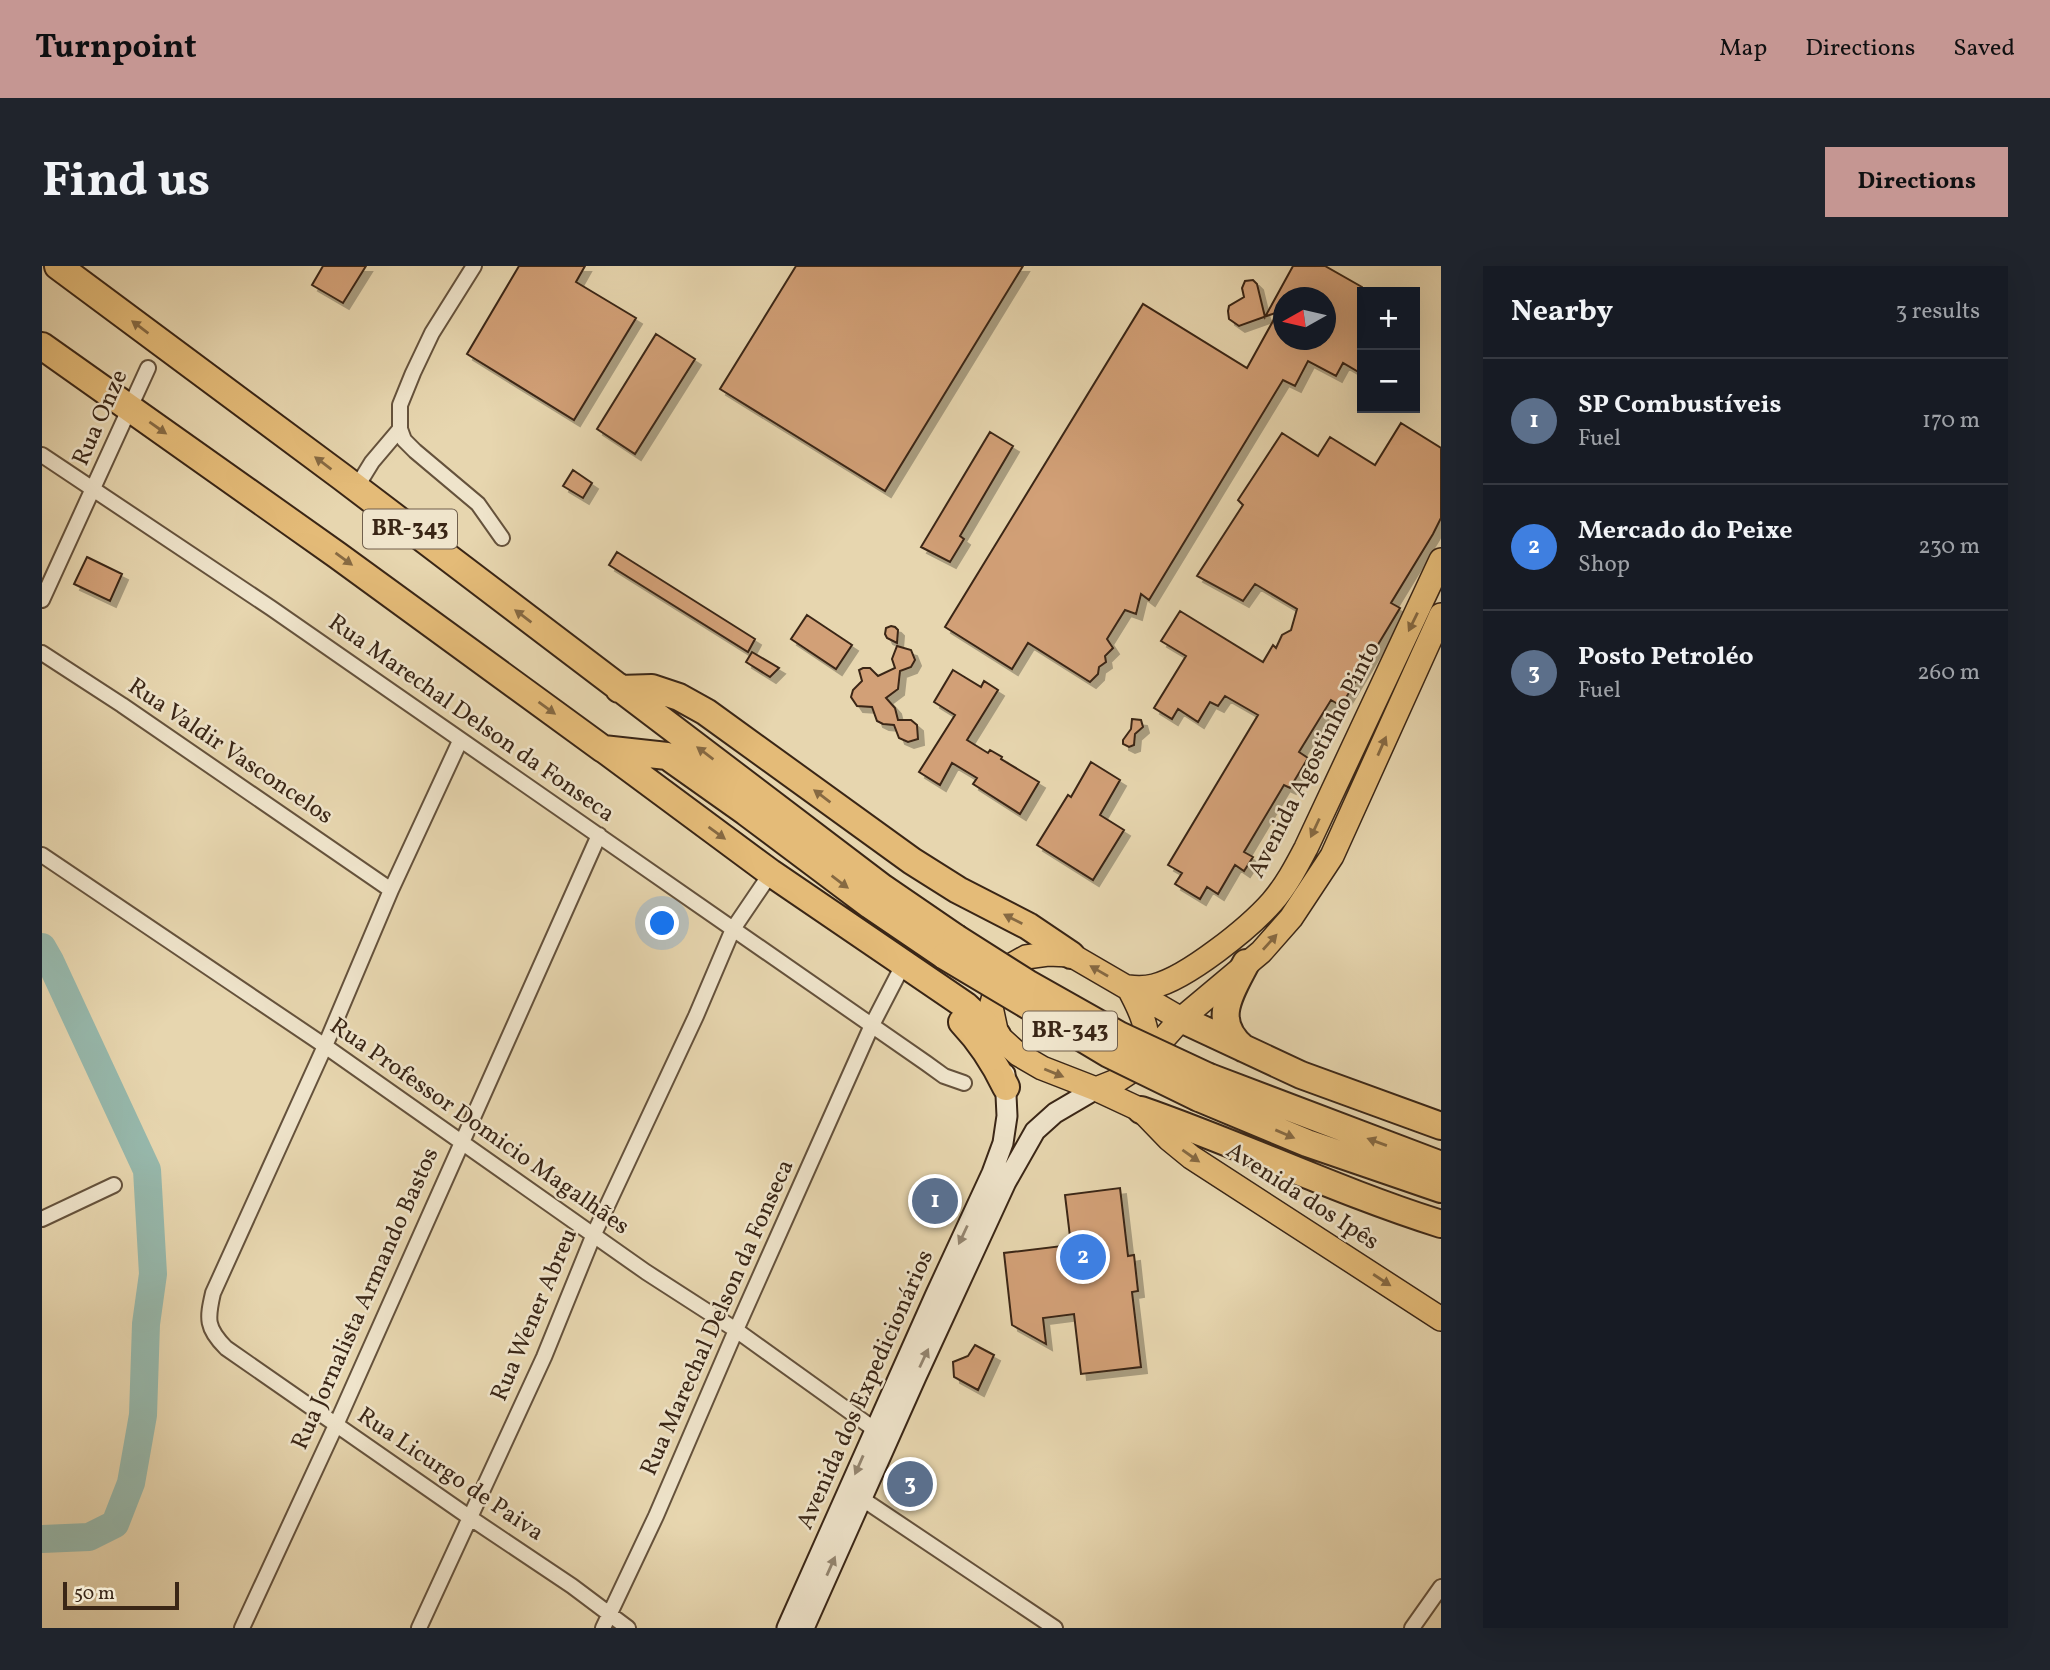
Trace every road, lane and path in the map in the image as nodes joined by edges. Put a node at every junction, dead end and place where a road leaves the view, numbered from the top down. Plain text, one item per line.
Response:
1 (58, 266) edge
2 (474, 266) edge
3 (42, 346) edge
4 (148, 368) dead end
5 (130, 408) junction
6 (400, 429) junction
7 (42, 455) edge
8 (356, 488) junction
9 (94, 489) junction
10 (502, 538) dead end
11 (1441, 560) edge
12 (42, 600) edge
13 (1441, 615) edge
14 (42, 653) edge
15 (619, 689) junction
16 (460, 741) junction
17 (603, 749) junction
18 (753, 803) junction
19 (599, 835) junction
20 (42, 855) edge
21 (771, 873) junction
22 (391, 890) junction
23 (733, 929) junction
24 (1071, 955) junction
25 (1246, 964) junction
26 (906, 967) junction
27 (1128, 987) junction
28 (1181, 1018) junction
29 (872, 1025) junction
30 (997, 1035) junction
31 (326, 1046) junction
32 (1245, 1049) junction
33 (1147, 1054) junction
34 (964, 1083) dead end
35 (1006, 1087) junction
36 (1204, 1087) junction
37 (1096, 1089) junction
38 (1141, 1110) junction
39 (1441, 1126) edge
40 (462, 1141) junction
41 (1441, 1165) edge
42 (999, 1178) junction
43 (114, 1185) dead end
44 (1441, 1189) edge
45 (42, 1219) edge
46 (1441, 1224) edge
47 (594, 1234) junction
48 (1441, 1319) edge
49 (736, 1330) junction
50 (336, 1425) junction
51 (881, 1434) junction
52 (854, 1494) junction
53 (469, 1517) junction
54 (1441, 1587) edge
55 (1435, 1608) edge
56 (606, 1621) edge
57 (242, 1628) edge
58 (419, 1628) edge
59 (628, 1628) edge
60 (787, 1628) edge
61 (804, 1628) edge
62 (1055, 1628) edge
63 (1412, 1628) edge

8 -> 1 highway, BR-343
2 - 6 street
3 - 5 highway, BR-343
4 - 5 street, Rua Onze
5 - 9 street, Rua Onze
5 -> 17 highway, BR-343
6 - 8 street
6 - 10 street
7 - 9 street, Rua Marechal Delson da Fonseca
15 -> 8 highway, BR-343
9 - 12 street, Rua Onze
9 - 16 street, Rua Marechal Delson da Fonseca
11 -> 27 main road, Avenida Agostinho Pinto
25 -> 13 main road, Avenida Agostinho Pinto
14 - 22 street, Rua Valdir Vasconcelos
18 -> 15 highway, BR-343
24 -> 15 highway
16 - 19 street, Rua Marechal Delson da Fonseca
16 - 22 street, Rua Licurgo de Paiva
17 - 18 highway, BR-343 / BR-343
17 -> 21 highway
18 - 36 highway, BR-343, bridge
19 - 23 street, Rua Marechal Delson da Fonseca
19 - 40 street, Rua Jornalista Armando Bastos
20 - 31 street, Rua Professor Domicio Magalhães
21 - 23 street, Rua Wener Abreu
21 - 26 highway
22 - 31 street, Rua Licurgo de Paiva
23 - 29 street, Rua Marechal Delson da Fonseca
23 - 47 street, Rua Wener Abreu
27 -> 24 main road
24 - 30 main road
25 - 28 main road, Avenida Agostinho Pinto
25 - 32 highway
26 - 29 street, Rua Marechal Delson da Fonseca
26 - 30 highway
26 - 35 highway
27 - 28 main road
27 - 33 main road
28 - 32 highway
28 - 33 main road, Avenida Agostinho Pinto
29 - 34 street, Rua Marechal Delson da Fonseca
29 - 49 street, Rua Marechal Delson da Fonseca
30 - 35 main road
30 -> 37 main road
31 - 40 street, Rua Professor Domicio Magalhães
31 - 50 street, Rua Licurgo de Paiva
32 - 39 highway
33 - 37 main road
35 - 42 main road
41 -> 36 highway, BR-343
36 -> 44 highway, BR-343
37 - 38 main road
37 - 42 main road
38 - 46 highway
38 -> 48 main road, Avenida dos Ipês
40 - 47 street, Rua Professor Domicio Magalhães
40 - 50 street, Rua Jornalista Armando Bastos
42 - 51 main road, Avenida dos Expedicionários
43 - 45 street
47 - 49 street, Rua Professor Domicio Magalhães
47 - 53 street, Rua Wener Abreu
49 - 51 street, Rua Professor Domicio Magalhães
49 - 56 street, Rua Marechal Delson da Fonseca
50 - 53 street, Rua Licurgo de Paiva
50 - 57 street, Rua Jornalista Armando Bastos
51 - 52 main road, Avenida dos Expedicionários
52 - 60 main road, Avenida dos Expedicionários
61 -> 52 main road, Avenida dos Expedicionários
52 - 62 street
53 - 56 street, Rua Licurgo de Paiva
53 - 58 street, Rua Wener Abreu
54 - 55 street
55 - 63 street
56 - 59 street, Rua Licurgo de Paiva

